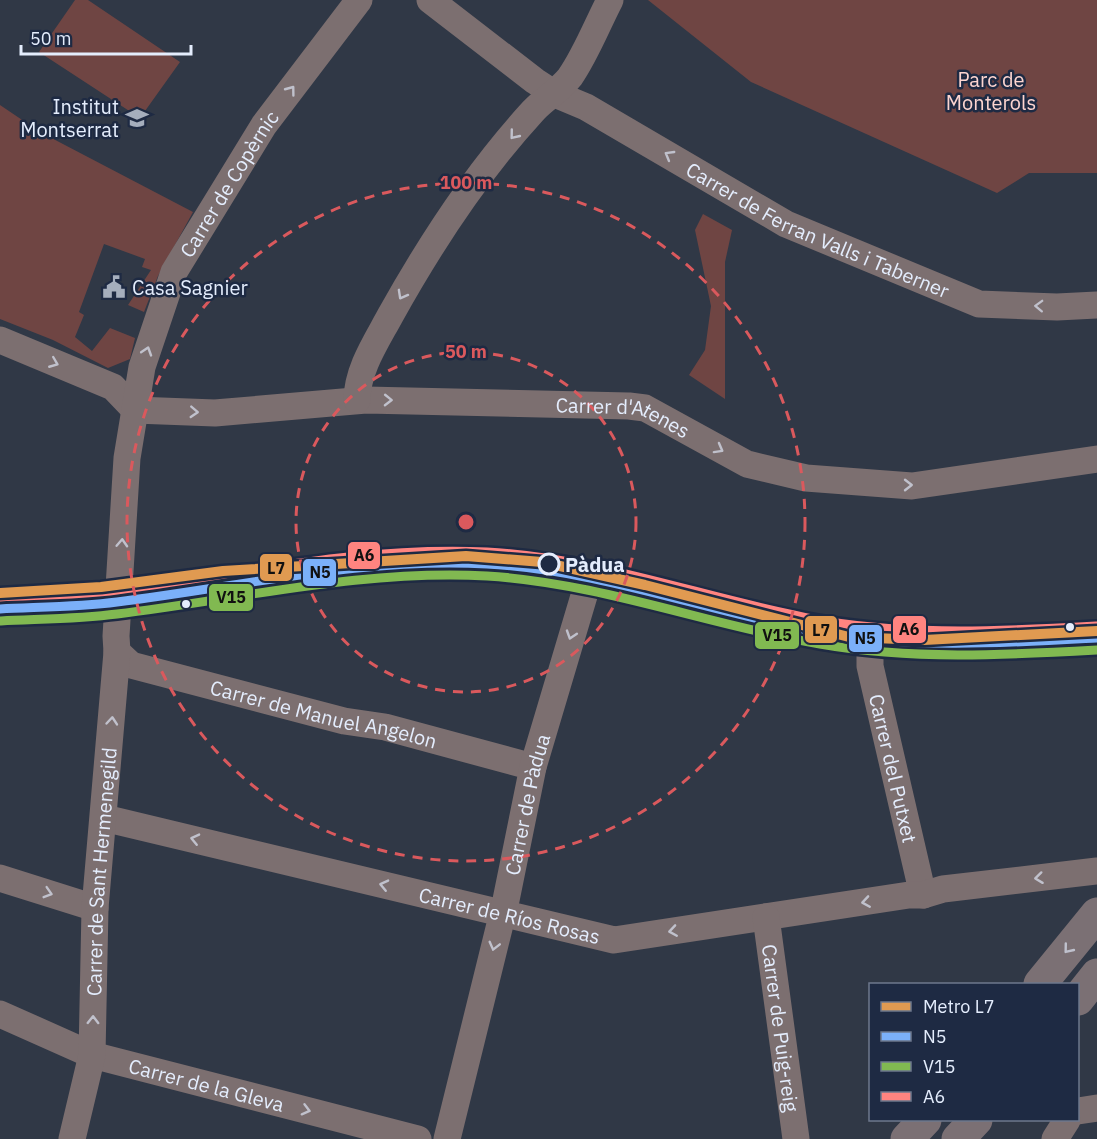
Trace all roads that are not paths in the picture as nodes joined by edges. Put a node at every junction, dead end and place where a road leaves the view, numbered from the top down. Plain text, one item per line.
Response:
1 (360, 0) edge
2 (430, 0) edge
3 (610, 0) edge
4 (555, 94) junction
5 (1097, 305) edge
6 (0, 340) edge
7 (357, 400) junction
8 (135, 410) junction
9 (1097, 459) edge
10 (589, 579) junction
11 (118, 602) junction
12 (0, 609) edge
13 (1097, 639) edge
14 (870, 640) junction
15 (117, 652) junction
16 (533, 767) junction
17 (104, 818) junction
18 (1097, 871) edge
19 (0, 878) edge
20 (923, 895) junction
21 (95, 908) junction
22 (502, 913) junction
23 (1097, 914) edge
24 (766, 917) junction
25 (1097, 975) edge
26 (1041, 983) edge
27 (1079, 997) edge
28 (0, 1014) edge
29 (92, 1055) junction
30 (1097, 1108) edge
31 (1079, 1111) edge
32 (923, 1121) edge
33 (974, 1121) edge
34 (1066, 1121) edge
35 (72, 1139) edge
36 (418, 1139) edge
37 (447, 1139) edge
38 (796, 1139) edge
39 (906, 1139) edge
40 (958, 1139) edge
41 (1055, 1139) edge

8 -> 1 street, Carrer de Copèrnic
2 - 4 street, Carrer de Ferran Valls i Taberner
3 - 4 street
5 -> 4 street, Carrer de Ferran Valls i Taberner
4 -> 7 street
6 -> 8 street
8 -> 7 street, Carrer d'Atenes
7 -> 9 street, Carrer d'Atenes
11 -> 8 street, Carrer de Copèrnic
10 - 11 main road
10 - 14 main road
10 -> 16 street, Carrer de Pàdua
11 - 12 main road
11 - 15 street, Carrer de Sant Hermenegild
13 - 14 main road
14 - 20 street, Carrer del Putxet
15 - 16 street, Carrer de Manuel Angelon
17 -> 15 street, Carrer de Sant Hermenegild
16 - 22 street, Carrer de Pàdua
17 - 21 street, Carrer de Sant Hermenegild
22 -> 17 street, Carrer de Ríos Rosas
18 -> 20 street, Carrer de Ríos Rosas
19 -> 21 street
20 -> 24 street, Carrer de Ríos Rosas
29 -> 21 street, Carrer de Sant Hermenegild
24 -> 22 street, Carrer de Ríos Rosas
22 -> 37 street, Carrer de Pàdua
23 -> 26 main road
24 - 38 street, Carrer de Puig-reig
25 - 27 main road
28 - 29 street, Carrer de la Gleva
29 - 35 street, Carrer de Sant Hermenegild
29 -> 36 street, Carrer de la Gleva
30 - 31 street
32 - 39 main road
33 - 40 main road
34 - 41 street

